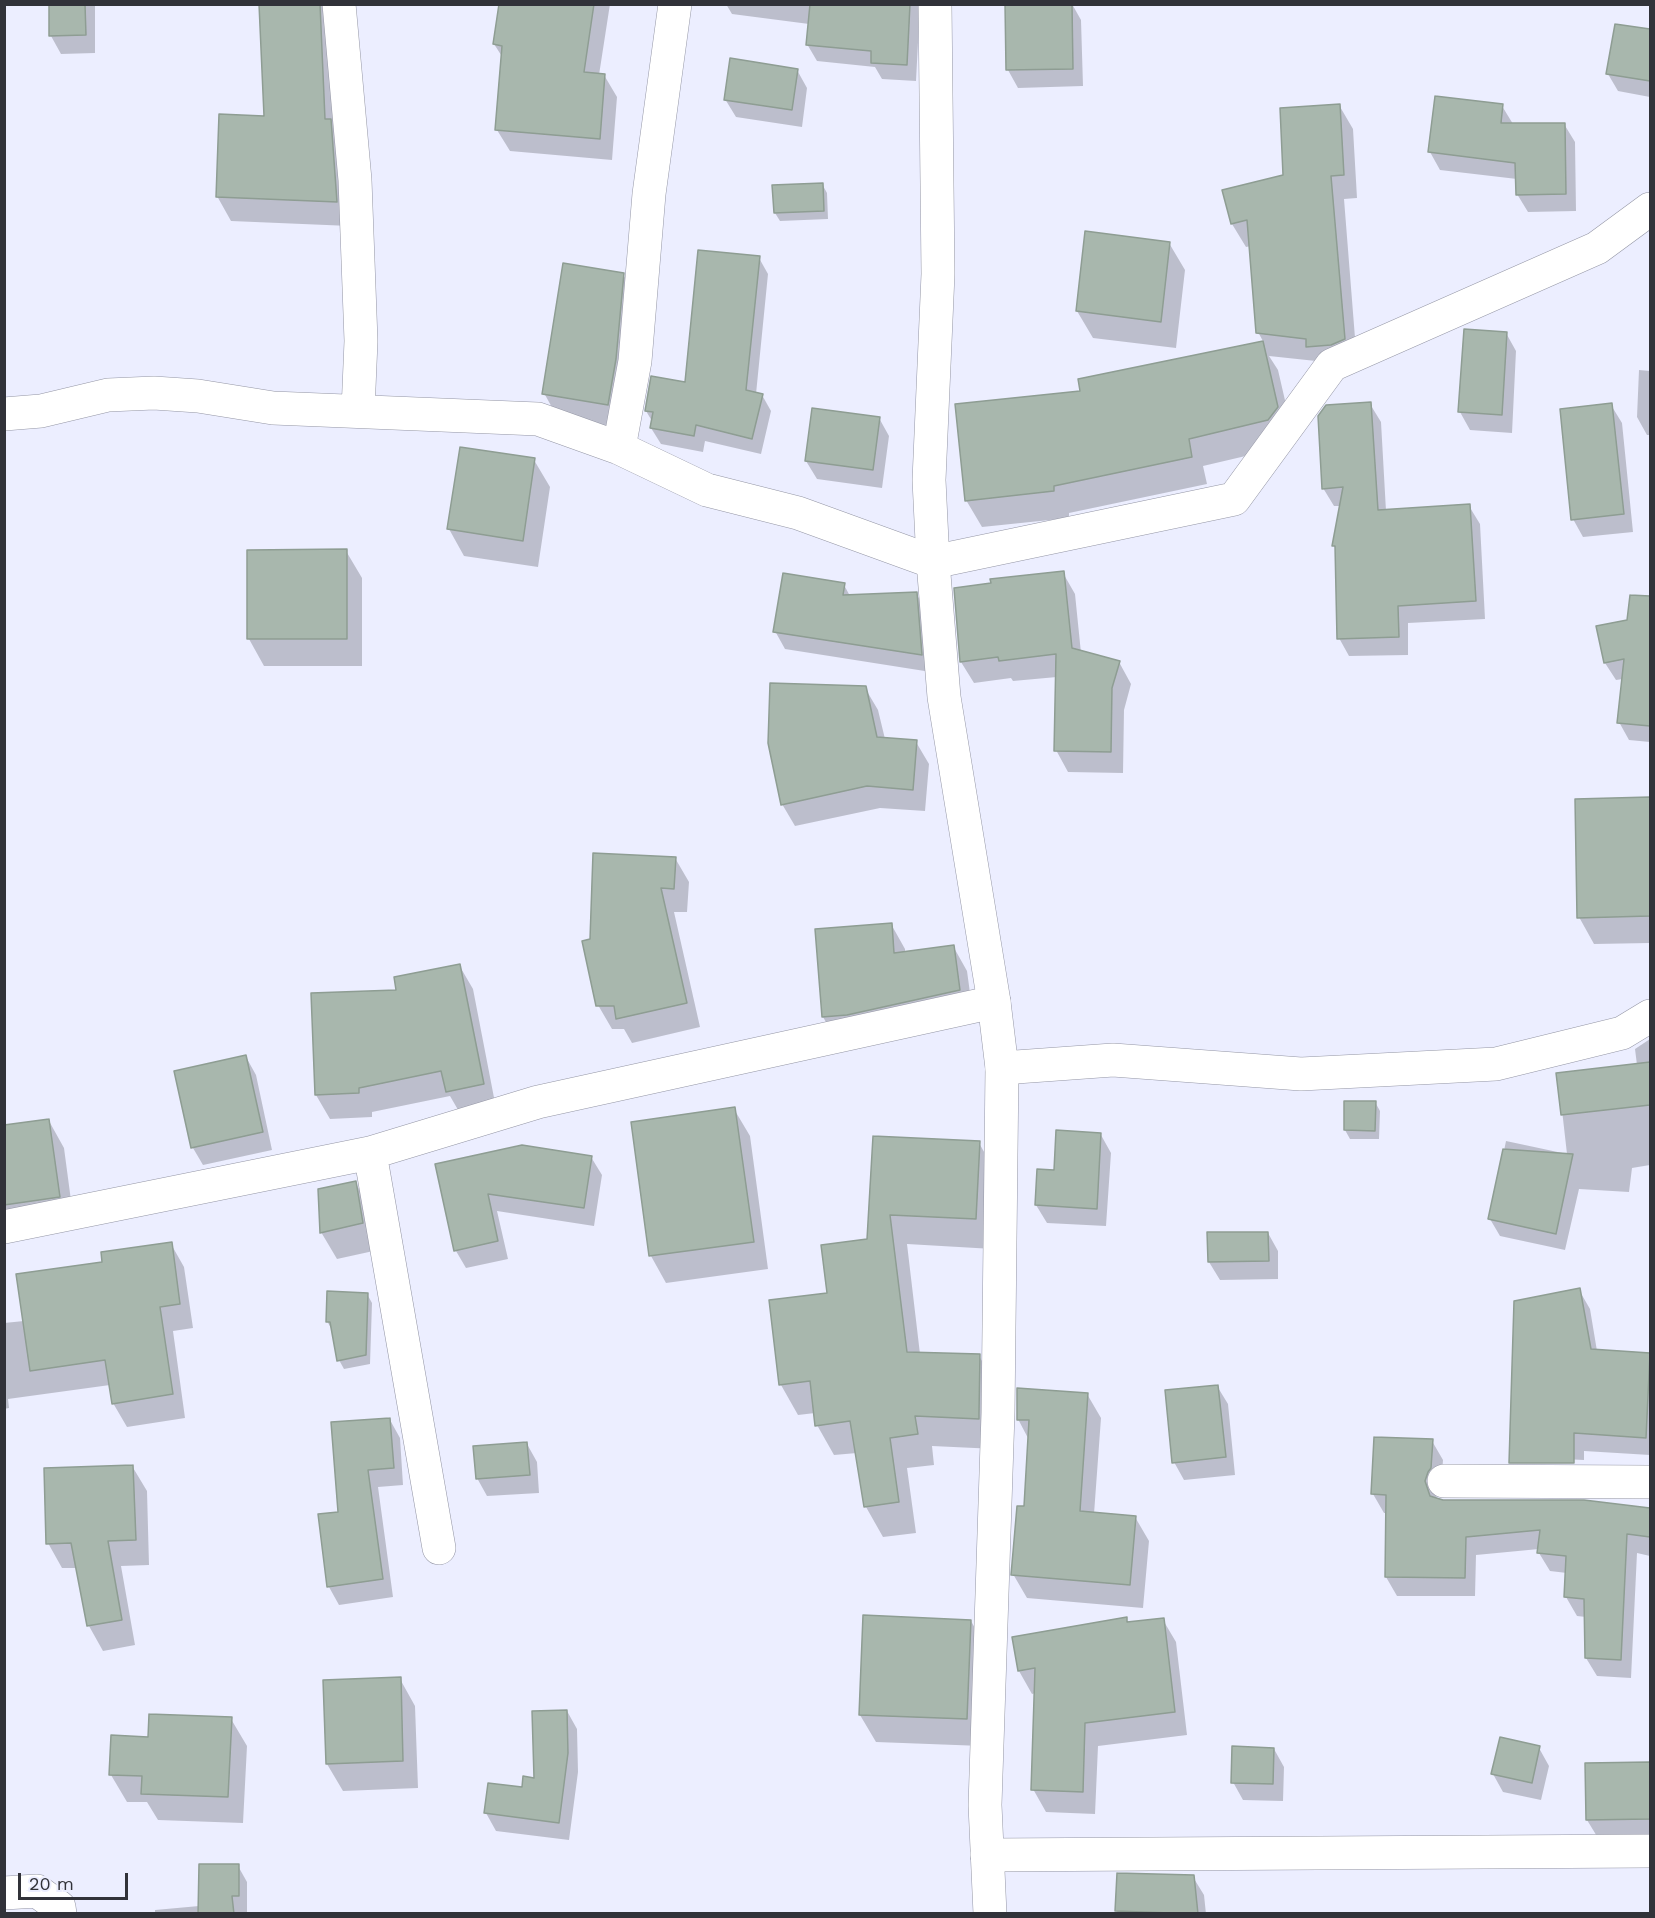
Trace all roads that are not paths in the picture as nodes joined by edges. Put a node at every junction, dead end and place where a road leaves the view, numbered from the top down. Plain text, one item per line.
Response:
1 (339, 4) edge
2 (675, 4) edge
3 (935, 4) edge
4 (1650, 208) edge
5 (358, 411) junction
6 (4, 414) edge
7 (619, 448) junction
8 (933, 562) junction
9 (994, 1002) junction
10 (1650, 1016) edge
11 (1002, 1068) junction
12 (370, 1153) junction
13 (4, 1227) edge
14 (1444, 1481) dead end
15 (1650, 1482) edge
16 (439, 1548) dead end
17 (1650, 1851) edge
18 (987, 1855) junction
19 (4, 1893) edge
20 (60, 1914) edge
21 (990, 1914) edge

1 - 5 street
2 - 7 street
3 - 8 street
4 - 8 street
5 - 6 street
5 - 7 street
7 - 8 street
8 - 9 street
9 - 11 street
9 - 12 street
10 - 11 street
11 - 18 street
12 - 13 street
12 - 16 street
14 - 15 street
17 - 18 street
18 - 21 street
19 - 20 street

